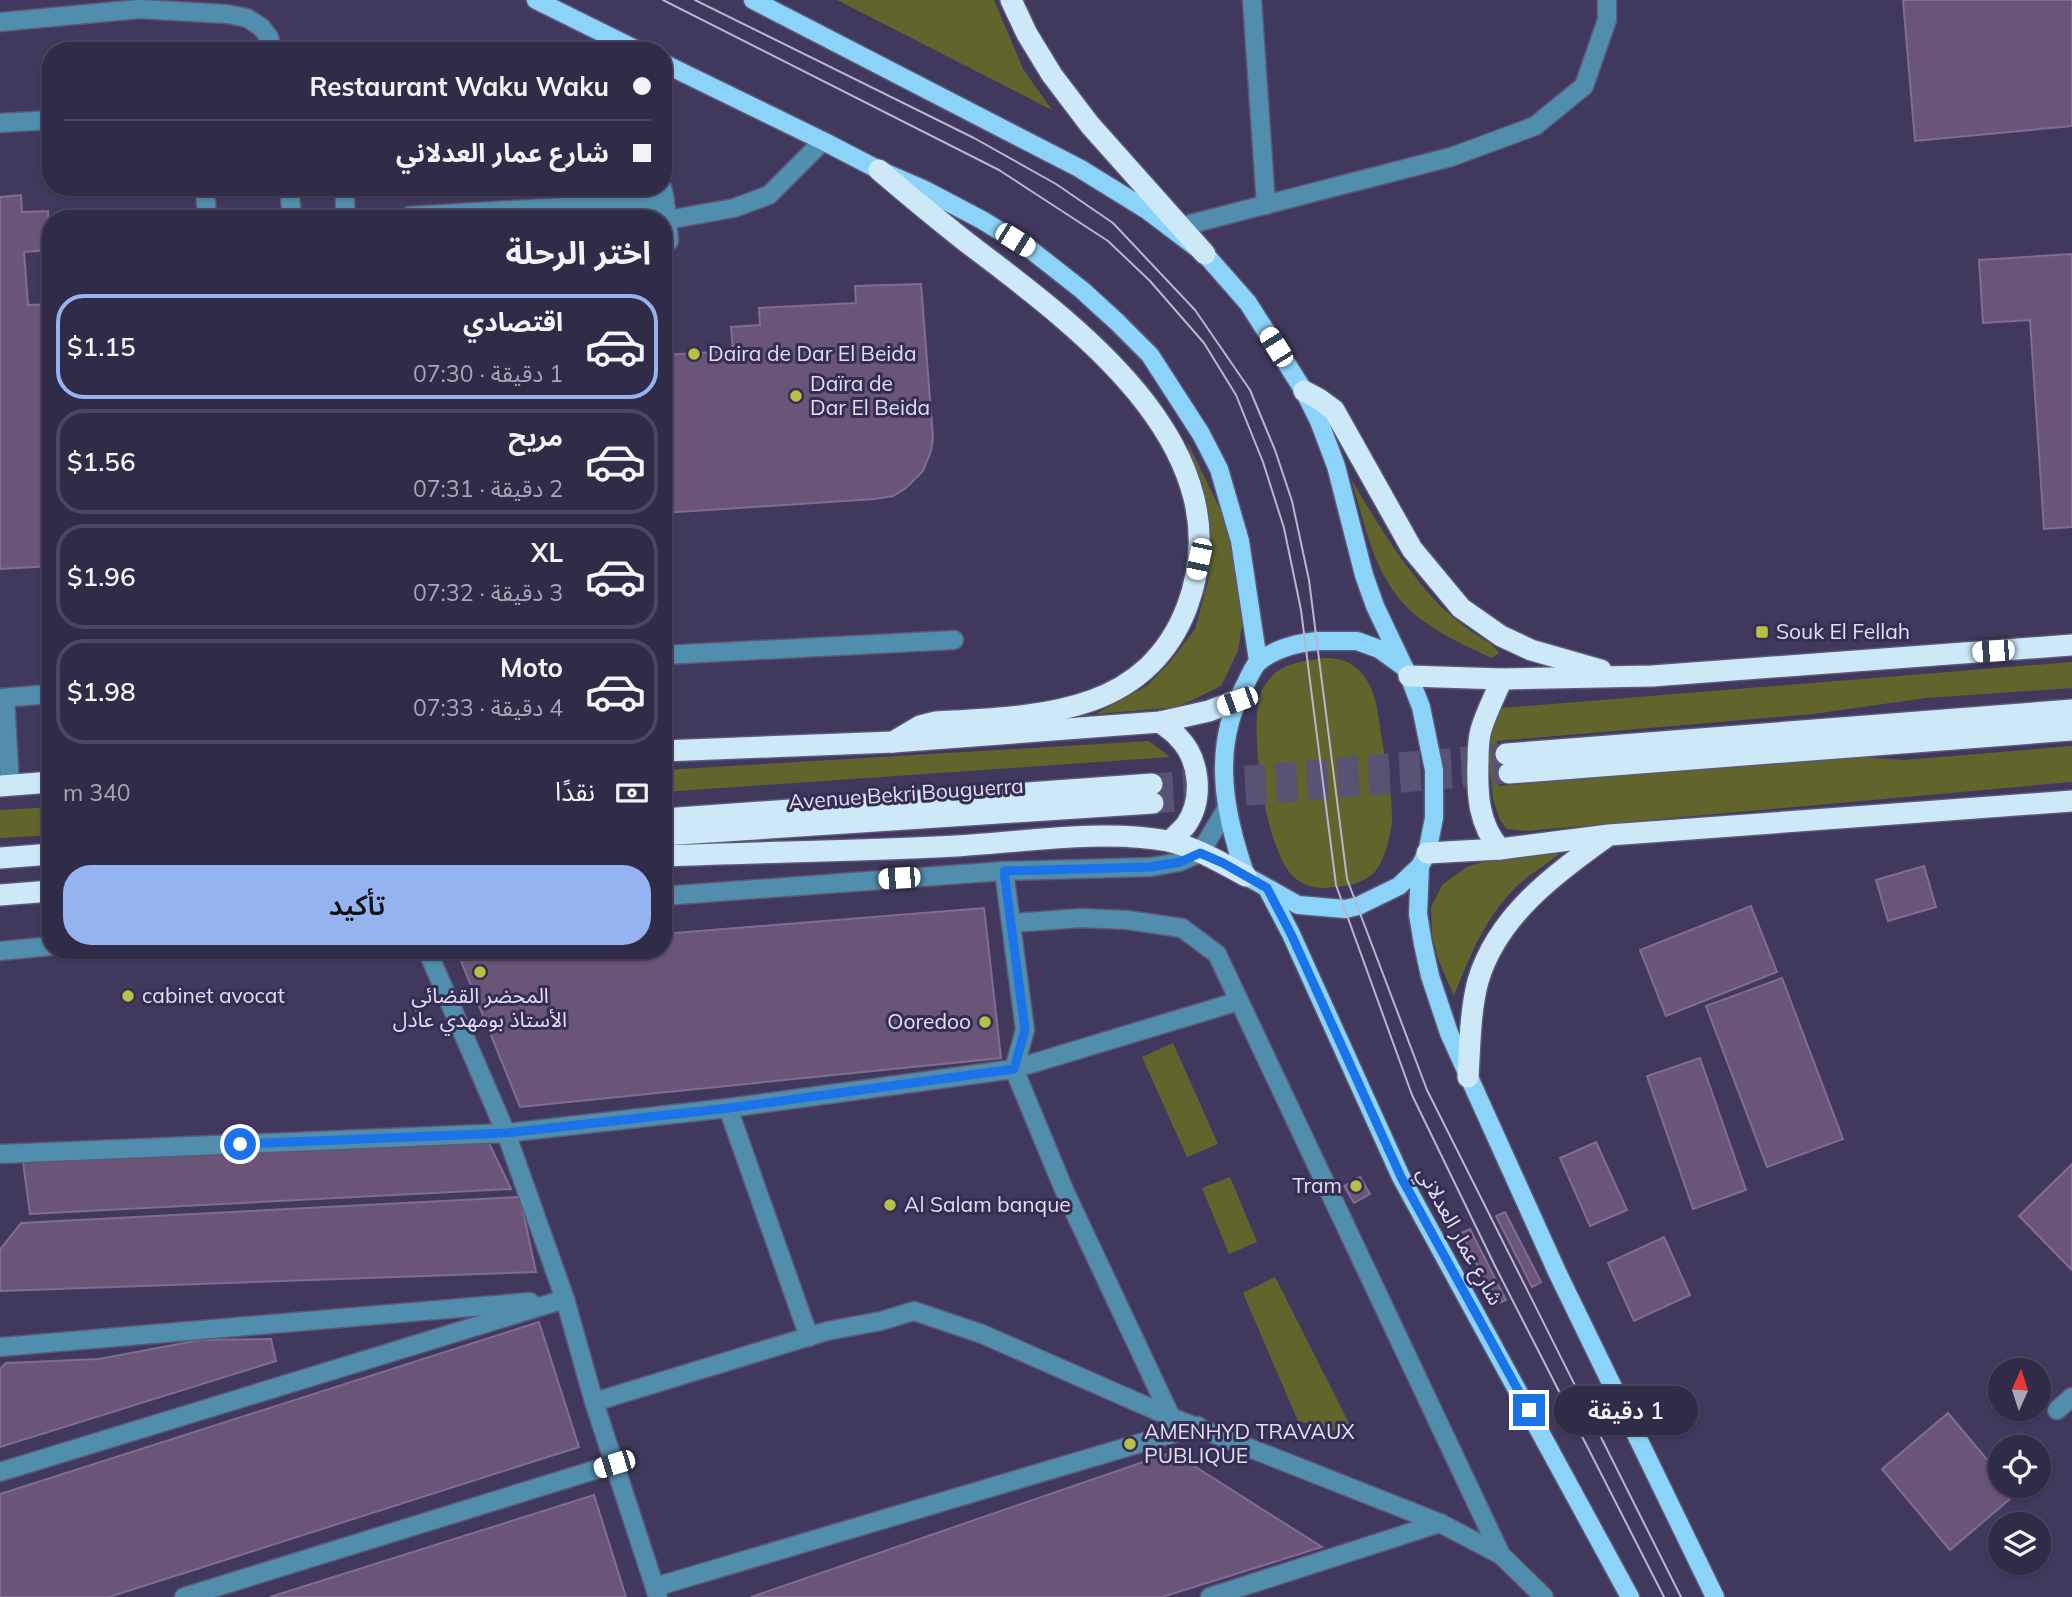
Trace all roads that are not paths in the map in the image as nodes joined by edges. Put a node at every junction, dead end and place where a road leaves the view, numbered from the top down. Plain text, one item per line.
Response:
1 (536, 0) edge
2 (753, 0) edge
3 (1010, 0) edge
4 (1252, 0) edge
5 (1607, 0) edge
6 (0, 22) edge
7 (270, 42) edge
8 (621, 42) edge
9 (672, 67) edge
10 (42, 121) edge
11 (0, 123) edge
12 (823, 141) junction
13 (879, 170) junction
14 (640, 196) edge
15 (1266, 205) junction
16 (479, 210) edge
17 (672, 219) edge
18 (1179, 227) junction
19 (1205, 254) junction
20 (1304, 391) junction
21 (954, 640) dead end
22 (2072, 645) edge
23 (672, 655) edge
24 (1258, 661) junction
25 (1407, 671) junction
26 (1652, 676) junction
27 (1502, 679) junction
28 (42, 695) edge
29 (2, 698) edge
30 (1237, 701) junction
31 (2072, 710) edge
32 (1160, 723) junction
33 (2072, 730) edge
34 (893, 742) junction
35 (672, 751) edge
36 (42, 783) edge
37 (5, 785) edge
38 (2072, 801) edge
39 (1227, 808) junction
40 (672, 819) edge
41 (672, 834) edge
42 (1609, 835) junction
43 (1170, 842) junction
44 (1500, 849) junction
45 (1200, 853) junction
46 (42, 855) edge
47 (672, 856) edge
48 (0, 858) edge
49 (1424, 860) junction
50 (1004, 871) junction
51 (1246, 876) junction
52 (1267, 888) junction
53 (42, 892) edge
54 (0, 895) edge
55 (672, 895) edge
56 (1012, 923) junction
57 (42, 947) edge
58 (0, 951) edge
59 (431, 959) edge
60 (1239, 1001) junction
61 (1014, 1069) junction
62 (1468, 1077) junction
63 (729, 1108) junction
64 (506, 1133) junction
65 (0, 1154) edge
66 (565, 1299) junction
67 (809, 1337) junction
68 (0, 1347) edge
69 (2072, 1397) edge
70 (594, 1402) junction
71 (2057, 1410) dead end
72 (1171, 1417) junction
73 (1198, 1426) junction
74 (614, 1464) junction
75 (0, 1472) edge
76 (1440, 1523) junction
77 (1501, 1555) junction
78 (656, 1592) edge
79 (184, 1597) edge
80 (1210, 1597) edge
81 (1544, 1597) edge
82 (1630, 1597) edge
83 (1715, 1597) edge

1 - 8 main road
2 - 19 main road
3 - 18 highway
4 - 15 street
5 - 15 street
6 - 7 street
9 - 12 main road
10 - 11 street
12 - 13 main road
12 - 17 street
13 - 24 main road
13 - 34 highway
14 - 16 street
15 - 18 street
18 - 19 highway
19 - 20 main road
20 - 25 main road
20 - 26 highway
21 - 23 street
22 - 26 highway
24 - 25 main road
24 - 30 main road
25 - 27 highway
25 - 49 main road
26 - 27 highway
27 - 44 highway
28 - 29 street
29 - 37 street
30 - 32 highway
30 - 39 main road
31 - 33 highway
32 - 34 highway
32 - 43 highway
34 - 35 highway
36 - 37 highway
38 - 42 highway
39 - 45 street
39 - 51 main road
40 - 41 highway, Avenue Bekri Bouguerra
42 - 44 highway
42 - 62 highway
43 - 45 highway
43 - 47 highway
44 - 49 highway
45 - 50 street
45 - 51 highway
46 - 48 highway
49 - 52 main road
49 - 62 main road
50 - 55 street
50 - 56 street
51 - 52 main road
52 - 82 main road, شارع عمار العدلاني
53 - 54 highway
56 - 60 street
56 - 61 street
57 - 58 street
59 - 64 street
60 - 61 street
60 - 77 street
61 - 63 street
61 - 72 street
62 - 83 main road
63 - 64 street
63 - 67 street
64 - 65 street
64 - 66 street
66 - 68 street
66 - 70 street
66 - 75 street
67 - 70 street
67 - 72 street
69 - 71 street
70 - 74 street
72 - 73 street
73 - 76 street
73 - 78 street
74 - 78 street
74 - 79 street
76 - 77 street
76 - 80 street
77 - 81 street

